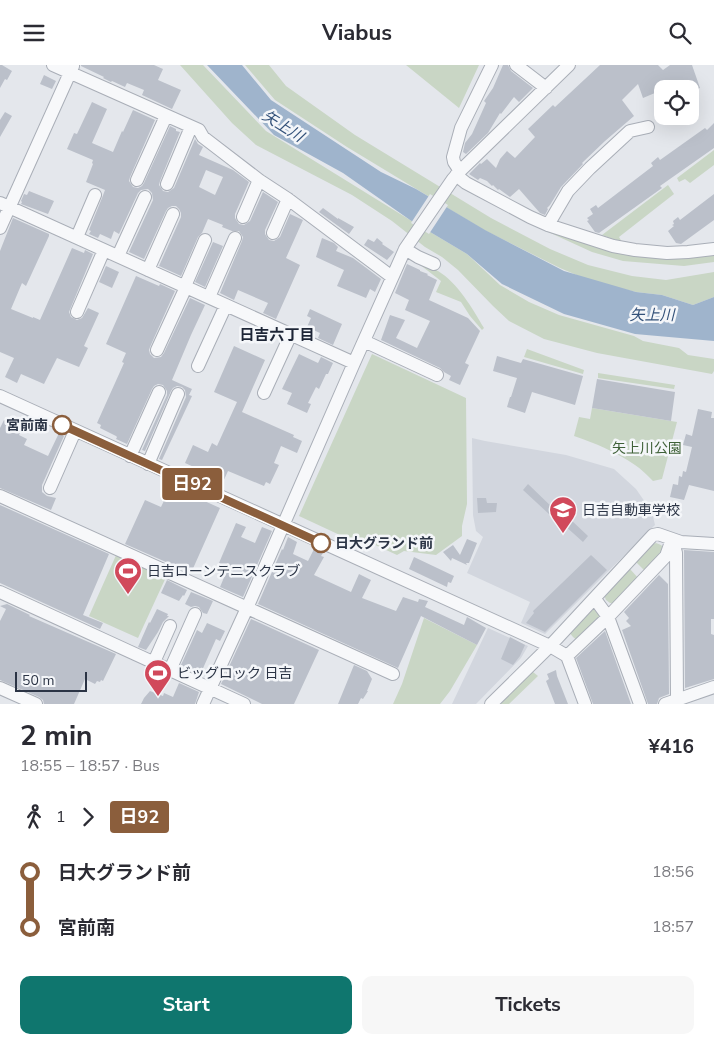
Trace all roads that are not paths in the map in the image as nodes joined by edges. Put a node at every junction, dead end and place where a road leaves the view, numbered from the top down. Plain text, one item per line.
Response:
1 (53, 65) edge
2 (492, 65) edge
3 (516, 65) edge
4 (569, 65) edge
5 (72, 69) edge
6 (546, 88) junction
7 (166, 116) junction
8 (192, 127) junction
9 (648, 127) dead end
10 (456, 176) junction
11 (259, 179) junction
12 (137, 180) dead end
13 (167, 185) dead end
14 (95, 195) dead end
15 (145, 197) dead end
16 (288, 199) junction
17 (5, 205) edge
18 (173, 214) dead end
19 (244, 217) dead end
20 (548, 225) junction
21 (0, 228) edge
22 (274, 233) dead end
23 (77, 237) junction
24 (235, 238) dead end
25 (205, 240) dead end
26 (407, 247) junction
27 (714, 249) edge
28 (104, 250) junction
29 (118, 256) junction
30 (434, 264) dead end
31 (148, 270) junction
32 (392, 277) junction
33 (185, 286) junction
34 (209, 297) junction
35 (78, 304) dead end
36 (226, 305) junction
37 (291, 334) junction
38 (364, 341) junction
39 (157, 350) dead end
40 (354, 363) junction
41 (198, 366) dead end
42 (437, 375) dead end
43 (158, 392) dead end
44 (264, 393) dead end
45 (178, 394) dead end
46 (0, 396) edge
47 (75, 431) junction
48 (130, 455) junction
49 (148, 464) junction
50 (54, 484) dead end
51 (0, 496) edge
52 (283, 526) junction
53 (672, 539) junction
54 (714, 544) edge
55 (0, 592) edge
56 (595, 599) junction
57 (247, 608) junction
58 (608, 617) junction
59 (196, 619) dead end
60 (170, 626) dead end
61 (550, 646) junction
62 (567, 656) junction
63 (154, 662) junction
64 (170, 670) junction
65 (393, 673) dead end
66 (714, 687) edge
67 (0, 688) edge
68 (210, 689) junction
69 (678, 699) junction
70 (36, 704) edge
71 (203, 704) edge
72 (244, 704) edge
73 (491, 704) edge
74 (584, 704) edge
75 (640, 704) edge
76 (665, 704) edge

1 - 5 street
2 - 10 street
3 - 6 street
4 - 6 street
5 - 7 street
5 - 17 street
6 - 10 street
7 - 8 street
7 - 12 street
8 - 11 street
8 - 13 street
9 - 20 street
10 - 20 street
10 - 26 street
11 - 16 street
11 - 19 street
14 - 23 street
15 - 29 street
16 - 22 street
16 - 32 street
17 - 21 street
17 - 23 street
18 - 31 street
20 - 27 street
23 - 28 street
24 - 34 street
25 - 33 street
26 - 30 street
26 - 32 street
28 - 29 street
28 - 35 street
29 - 31 street
31 - 33 street
32 - 38 street
33 - 34 street
33 - 39 street
34 - 36 street
36 - 37 street
36 - 41 street
37 - 40 street
37 - 44 street
38 - 40 street
38 - 42 street
40 - 52 street
43 - 48 street
45 - 49 street
46 - 47 street
47 - 48 street
47 - 50 street
48 - 49 street
49 - 52 street
51 - 57 street
52 - 57 street
52 - 61 street
53 - 54 street
53 - 56 street
53 - 58 street
53 - 69 street
55 - 63 street
56 - 58 street
56 - 61 street
57 - 65 street
57 - 68 street
58 - 62 street
58 - 75 street
59 - 64 street
60 - 63 street
61 - 62 street
61 - 73 street
62 - 74 street
63 - 64 street
64 - 68 street
66 - 69 street
67 - 70 street
68 - 71 street
68 - 72 street
69 - 76 street

